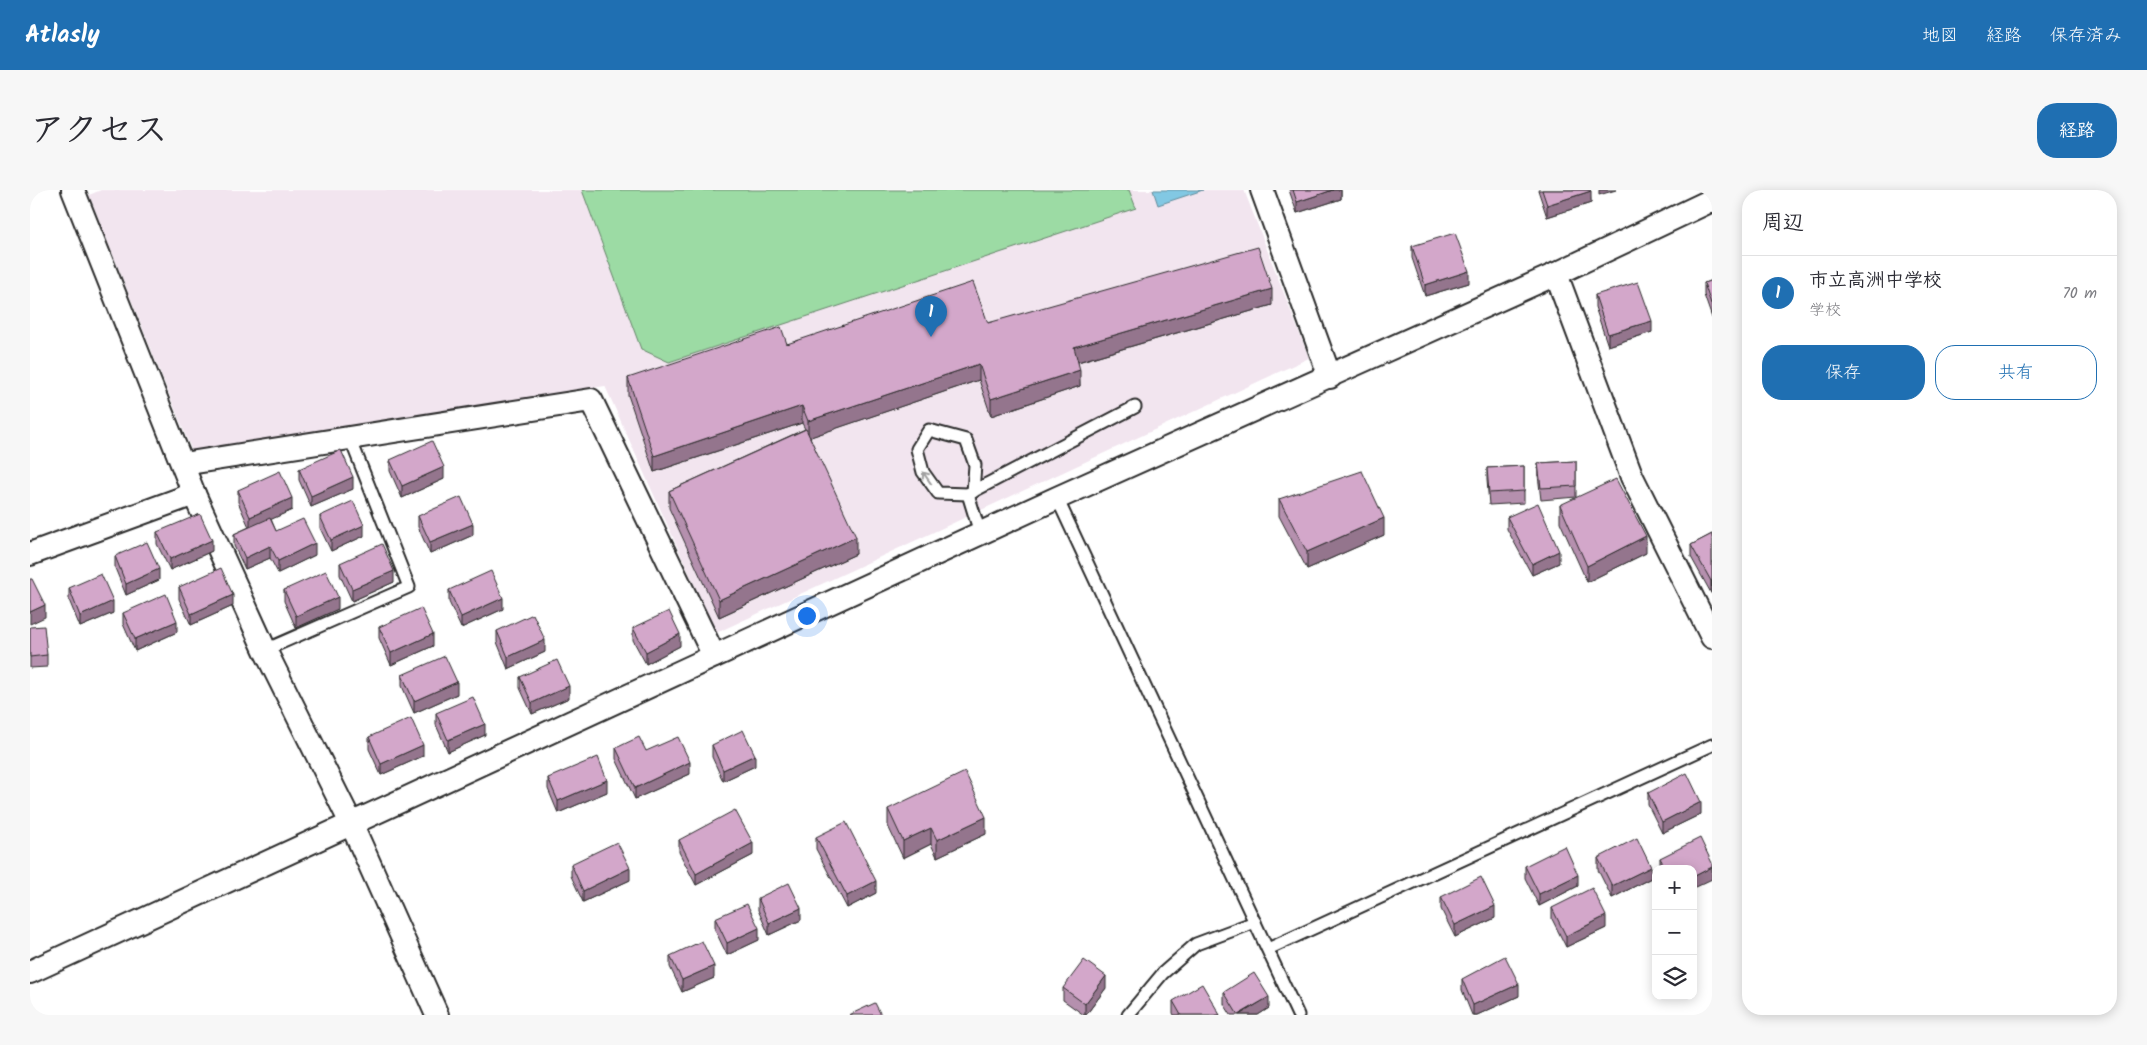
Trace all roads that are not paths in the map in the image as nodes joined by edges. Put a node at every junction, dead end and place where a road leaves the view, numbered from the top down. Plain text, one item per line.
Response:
1 (73, 190) edge
2 (1262, 190) edge
3 (1712, 200) edge
4 (1556, 274) junction
5 (1330, 377) junction
6 (1135, 407) dead end
7 (350, 438) junction
8 (183, 464) junction
9 (970, 493) junction
10 (194, 494) junction
11 (1057, 498) junction
12 (980, 533) junction
13 (30, 554) edge
14 (1707, 612) edge
15 (1712, 637) edge
16 (265, 650) junction
17 (714, 656) junction
18 (1712, 745) edge
19 (352, 824) junction
20 (1255, 922) junction
21 (1268, 949) junction
22 (30, 972) edge
23 (437, 1015) edge
24 (1128, 1015) edge
25 (1298, 1015) edge

1 - 8 street
2 - 5 street
3 - 4 street
4 - 5 street
4 - 14 street
5 - 11 street
6 - 9 lane
7 - 8 street
7 - 16 lane
7 - 17 street
8 - 10 street
9 -> 9 lane
9 - 12 lane
10 - 13 street
10 - 16 street
11 - 12 street
11 - 20 lane
12 - 17 street
14 - 15 street
16 - 19 street
17 - 19 street
18 - 21 lane
19 - 22 street
19 - 23 street
20 - 21 lane
20 - 24 lane
21 - 25 lane

